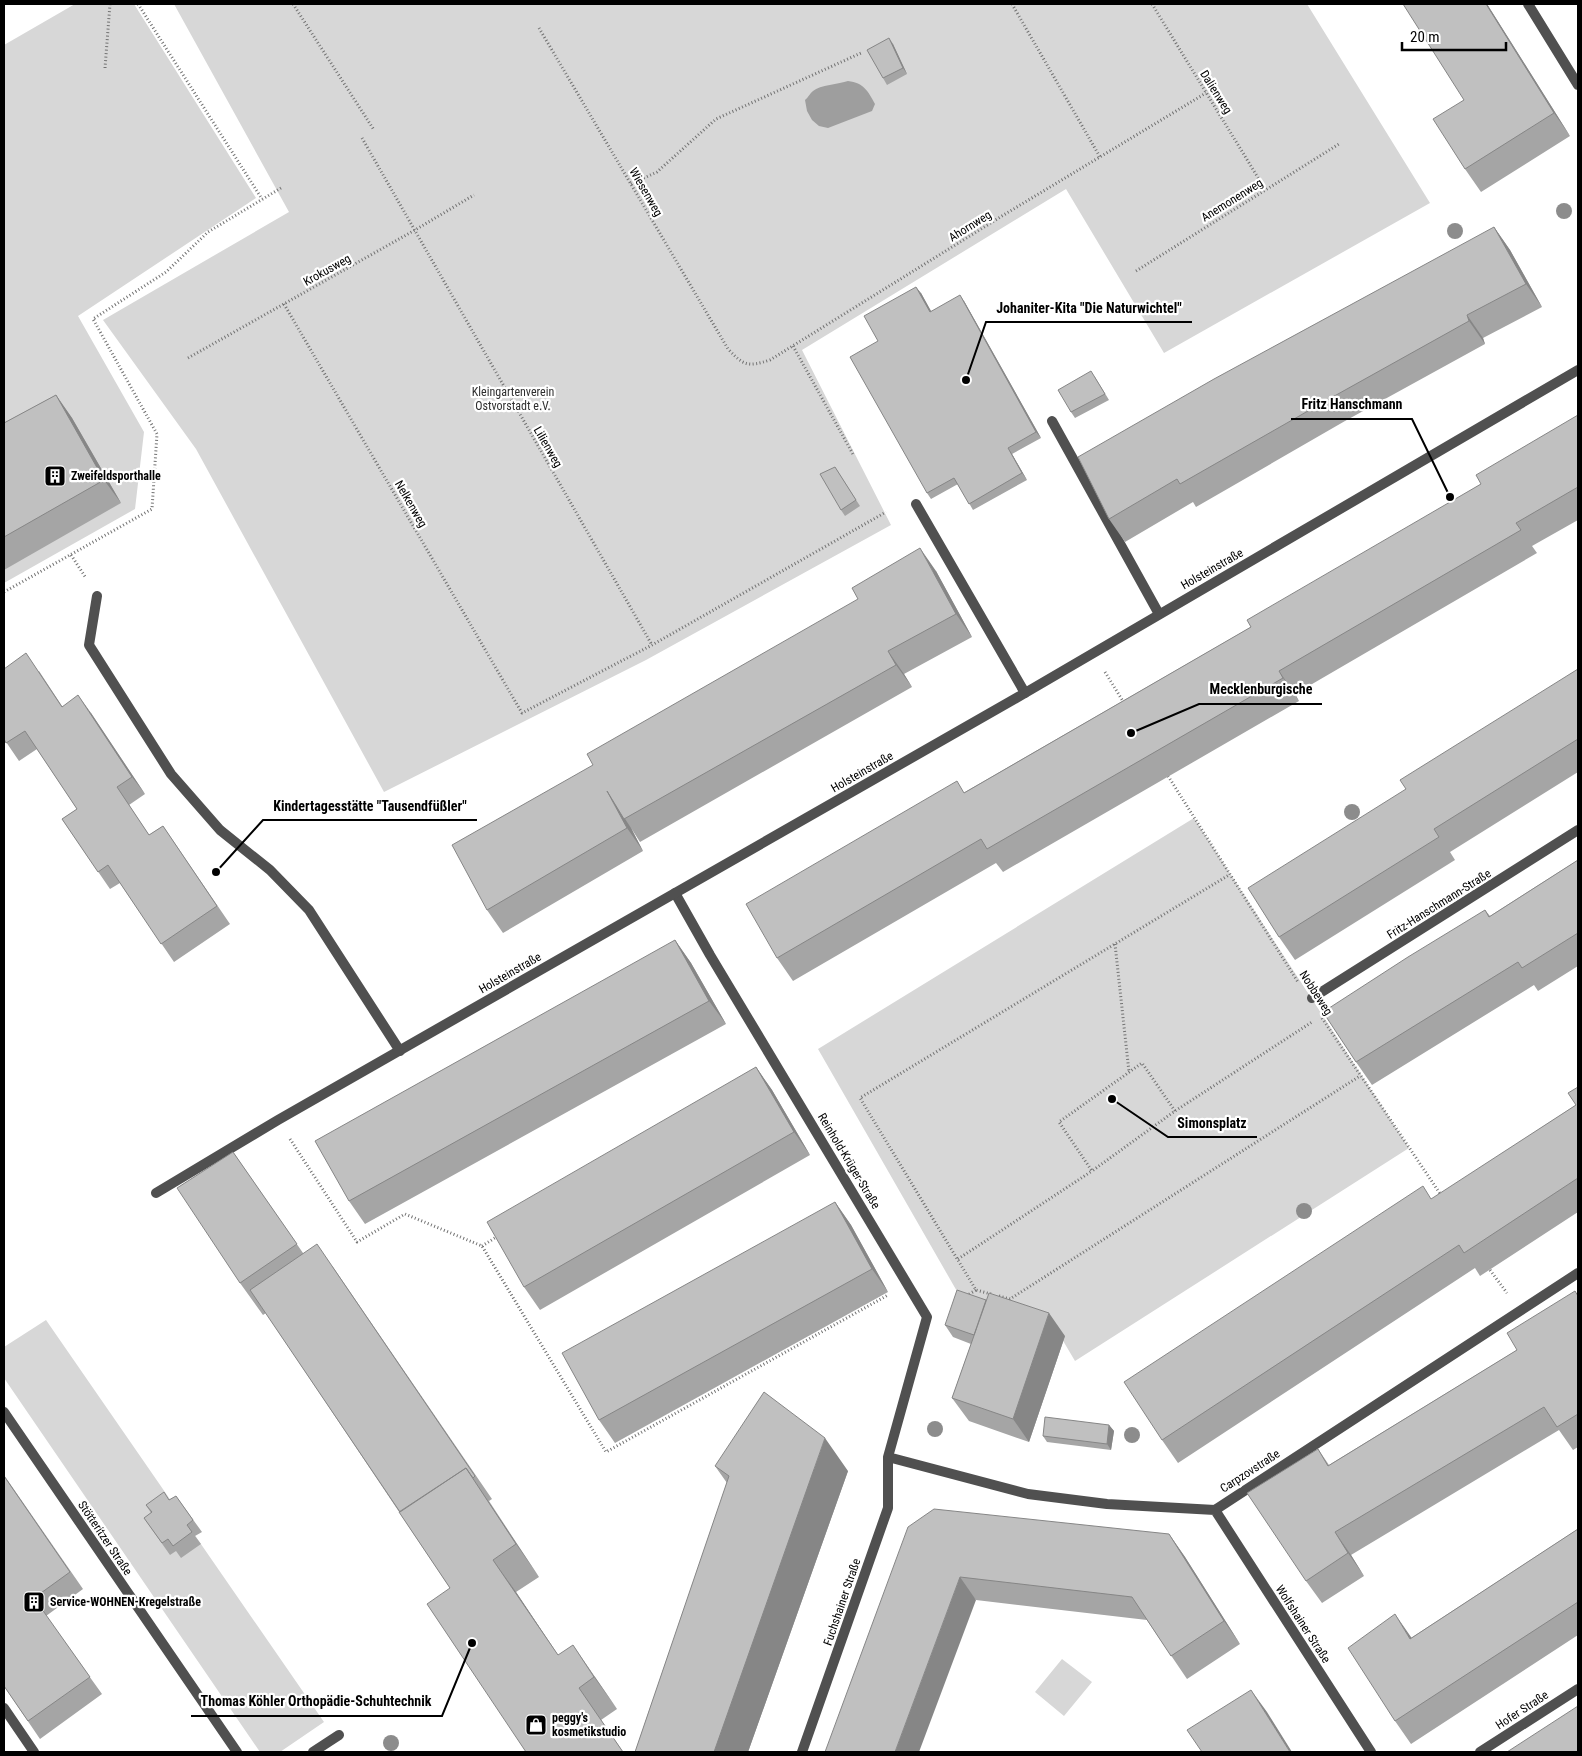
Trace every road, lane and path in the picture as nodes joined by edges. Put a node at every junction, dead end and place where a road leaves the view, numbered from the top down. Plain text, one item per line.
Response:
1 (110, 4) edge
2 (138, 4) edge
3 (293, 4) edge
4 (1012, 4) edge
5 (1152, 4) edge
6 (1528, 4) edge
7 (539, 28) dead end
8 (861, 53) dead end
9 (105, 68) dead end
10 (1578, 85) edge
11 (1206, 92) junction
12 (374, 130) dead end
13 (362, 138) dead end
14 (1339, 144) dead end
15 (1100, 157) junction
16 (631, 184) junction
17 (282, 188) dead end
18 (1266, 189) junction
19 (474, 195) dead end
20 (262, 199) junction
21 (415, 230) junction
22 (1136, 271) dead end
23 (284, 304) junction
24 (793, 346) junction
25 (188, 358) dead end
26 (741, 363) joint
27 (1578, 370) edge
28 (1052, 421) dead end
29 (854, 456) dead end
30 (916, 504) dead end
31 (886, 512) dead end
32 (4, 592) edge
33 (97, 596) dead end
34 (1159, 614) junction
35 (652, 645) junction
36 (1092, 653) junction
37 (1025, 693) junction
38 (1126, 705) edge
39 (1168, 776) edge
40 (1578, 830) edge
41 (1229, 875) junction
42 (675, 894) junction
43 (1115, 943) junction
44 (1300, 985) dead end
45 (1312, 998) dead end
46 (1321, 1016) dead end
47 (1312, 1022) dead end
48 (400, 1051) junction
49 (1129, 1073) junction
50 (1360, 1076) junction
51 (1174, 1111) junction
52 (278, 1120) junction
53 (1092, 1171) junction
54 (156, 1193) dead end
55 (1445, 1202) edge
56 (499, 1236) edge
57 (482, 1246) junction
58 (958, 1260) junction
59 (1578, 1273) edge
60 (909, 1284) junction
61 (976, 1290) junction
62 (928, 1317) junction
63 (4, 1412) edge
64 (888, 1457) junction
65 (1215, 1510) junction
66 (1578, 1689) edge
67 (4, 1708) edge
68 (339, 1735) dead end
69 (34, 1752) edge
70 (237, 1752) edge
71 (313, 1752) edge
72 (802, 1752) edge
73 (1371, 1752) edge
74 (1480, 1752) edge

1 - 9 path
2 - 20 path
3 - 12 path
4 - 15 path
5 - 11 path, Dalienweg
6 - 10 street
7 - 16 path, Wiesenweg
8 - 16 path
11 - 15 path, Ahornweg
11 - 18 path, Dalienweg
13 - 21 path, Lilienweg
14 - 18 path, Anemonenweg
15 - 24 path, Ahornweg
16 - 26 path, Wiesenweg
17 - 20 path
18 - 22 path, Anemonenweg
19 - 21 path, Krokusweg
20 - 32 path
21 - 23 path, Krokusweg
21 - 35 path, Lilienweg
23 - 25 path, Krokusweg
23 - 35 path, Nelkenweg
24 - 26 path, Ahornweg
24 - 29 path
27 - 34 street, Holsteinstraße
28 - 34 street
30 - 37 street
31 - 35 path
33 - 48 street
34 - 36 street, Holsteinstraße
36 - 37 street, Holsteinstraße
36 - 38 path
37 - 42 street, Holsteinstraße
39 - 41 path, Nobbeweg
40 - 45 street, Fritz-Hanschmann-Straße
41 - 43 path
41 - 44 path, Nobbeweg
42 - 48 street, Holsteinstraße
42 - 60 street, Reinhold-Krüger-Straße
43 - 49 path
43 - 58 path
46 - 50 path, Nobbeweg
47 - 51 path
48 - 52 street, Holsteinstraße
49 - 51 path
49 - 53 path
50 - 55 path, Nobbeweg
50 - 61 path
51 - 53 path
52 - 54 street, Holsteinstraße
52 - 57 path
53 - 58 path
56 - 57 path
57 - 60 path
58 - 61 path
59 - 65 street, Carpzovstraße
60 - 62 street, Reinhold-Krüger-Straße
61 - 62 path
62 - 64 street
63 - 70 street, Stötteritzer Straße
64 - 65 street, Carpzovstraße
64 - 72 street, Fuchshainer Straße
65 - 73 street, Wolfshainer Straße
66 - 74 street, Hofer Straße
67 - 69 street
68 - 71 street

